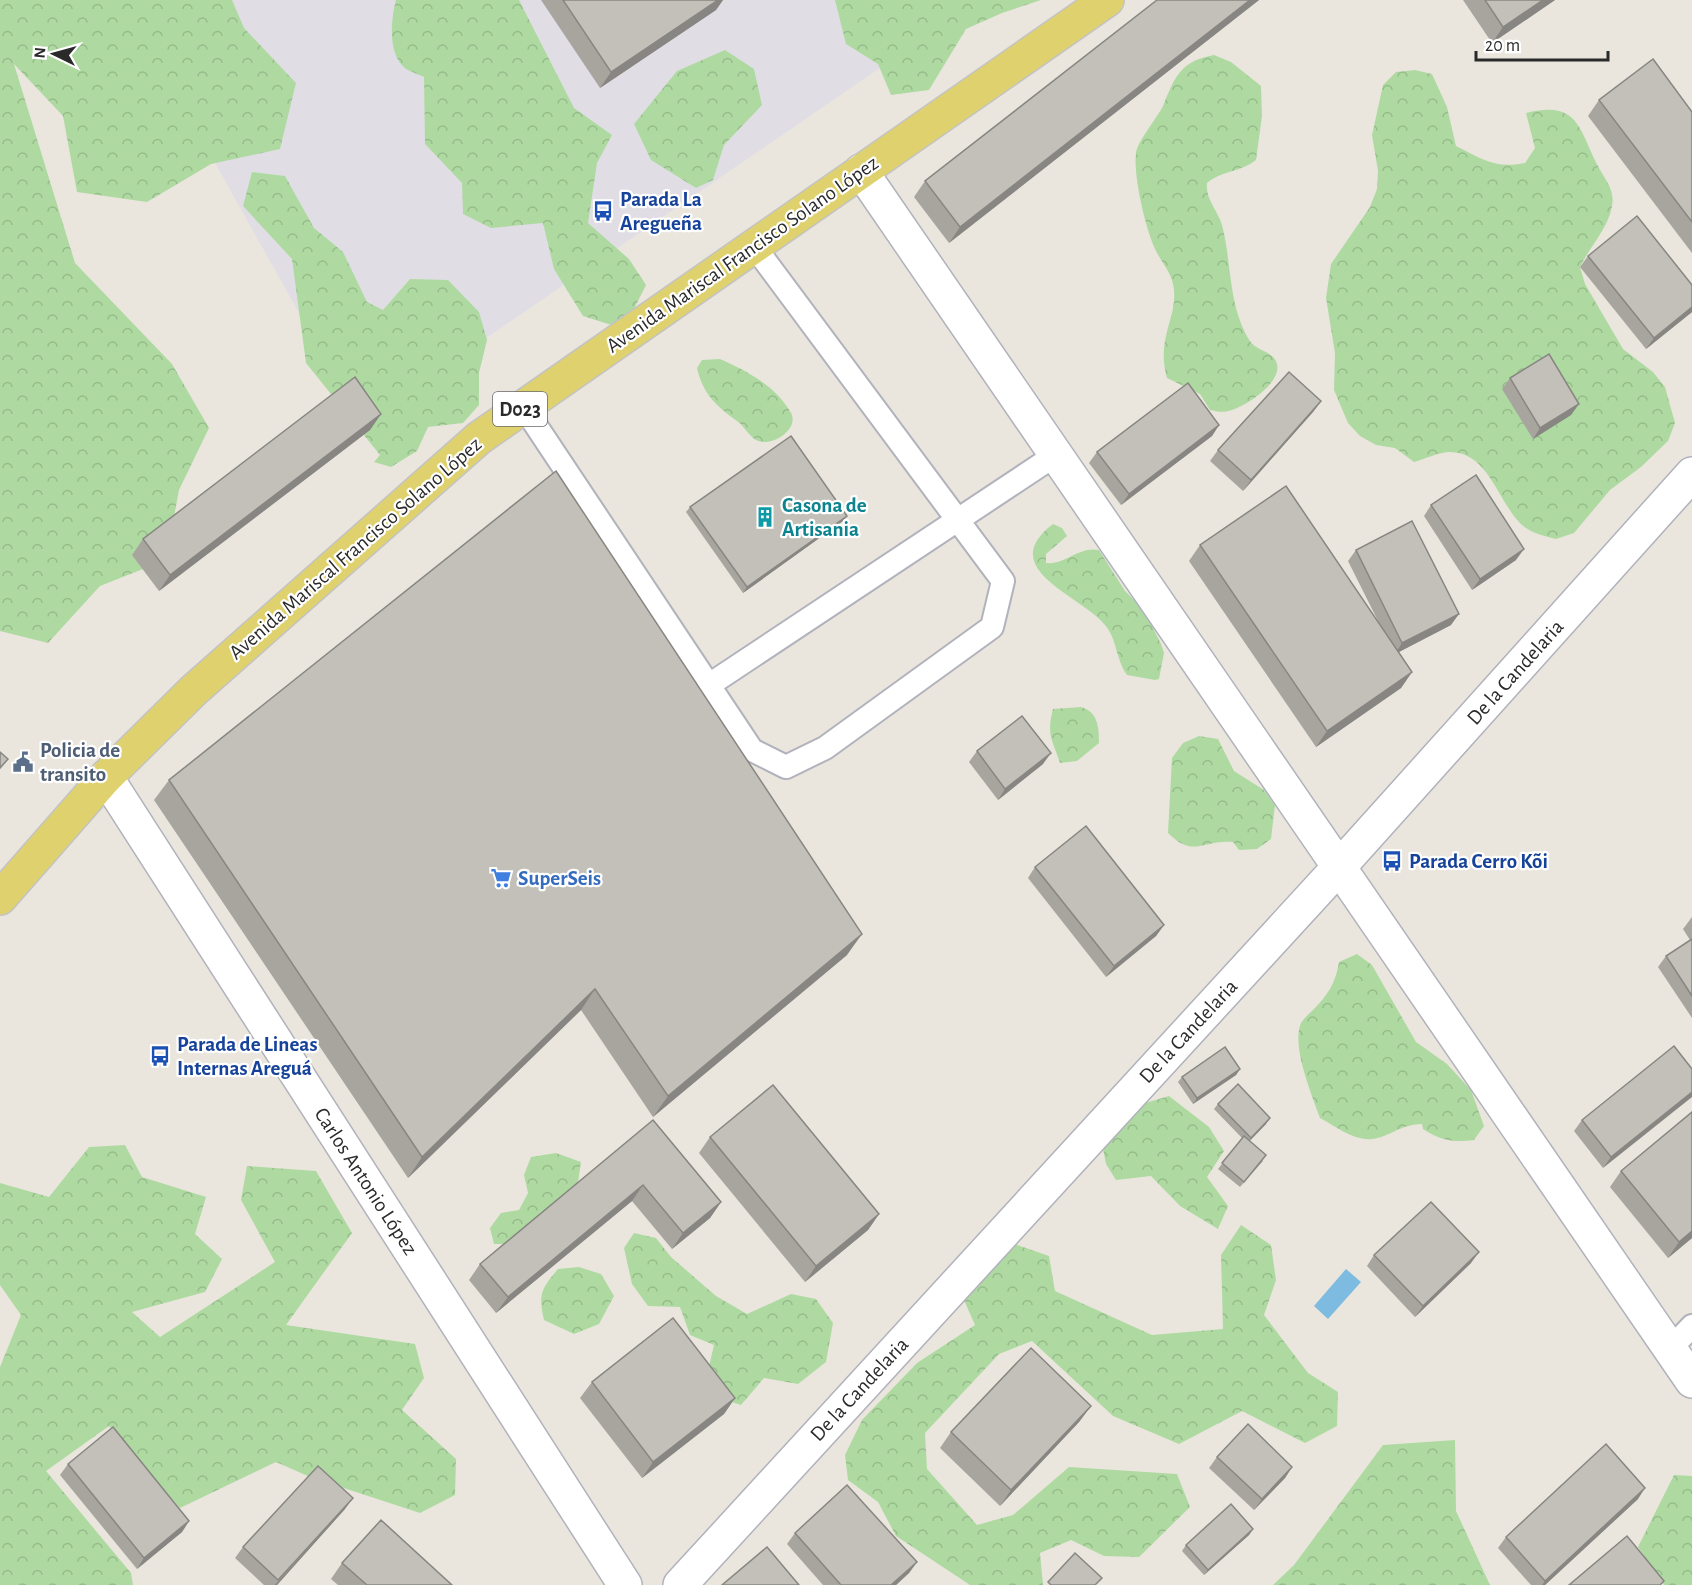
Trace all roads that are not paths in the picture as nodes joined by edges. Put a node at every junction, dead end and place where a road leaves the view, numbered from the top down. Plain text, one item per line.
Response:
1 (1107, 0) edge
2 (861, 171) junction
3 (754, 246) junction
4 (523, 406) junction
5 (1057, 454) junction
6 (1692, 474) edge
7 (960, 520) junction
8 (709, 685) junction
9 (106, 777) junction
10 (1340, 866) junction
11 (0, 898) edge
12 (1681, 1338) edge
13 (1692, 1381) edge
14 (625, 1585) edge
15 (680, 1585) edge

1 - 2 main road, Avenida Mariscal Francisco Solano López / D023
2 - 3 main road, Avenida Mariscal Francisco Solano López / D023
2 - 5 street
3 - 4 main road, Avenida Mariscal Francisco Solano López / D023
3 - 7 lane
4 - 8 lane
4 - 9 main road, Avenida Mariscal Francisco Solano López / D023
5 - 7 lane
5 - 10 street
6 - 10 street, De la Candelaria
7 - 8 lane
7 - 8 lane
9 - 11 main road, Avenida Mariscal Francisco Solano López / D023
9 - 14 street, Carlos Antonio López
10 - 12 street
10 - 15 street, De la Candelaria
12 - 13 street

